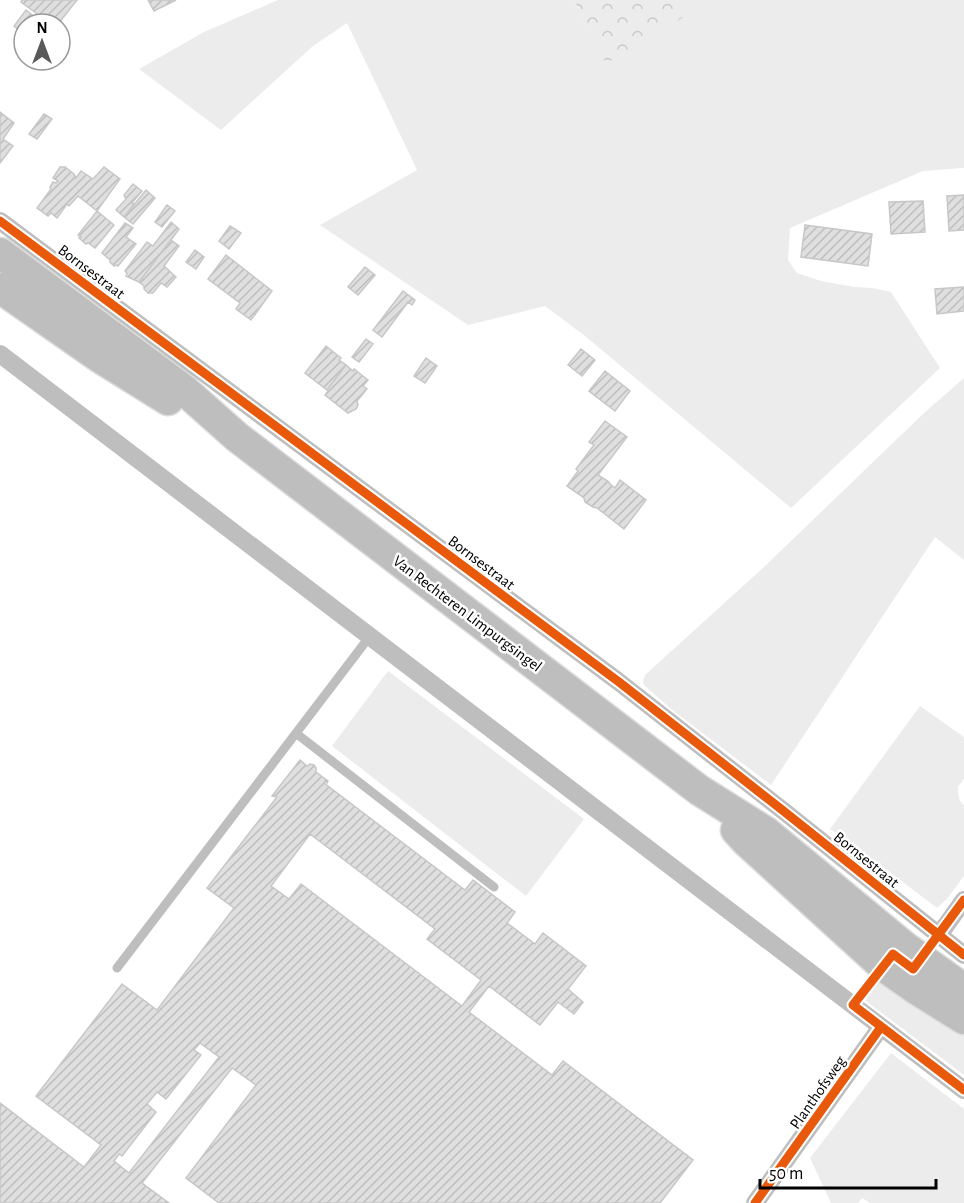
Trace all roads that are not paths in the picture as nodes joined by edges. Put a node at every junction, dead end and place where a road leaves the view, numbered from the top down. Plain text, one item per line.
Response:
1 (0, 221) edge
2 (0, 253) edge
3 (0, 288) edge
4 (0, 354) edge
5 (237, 437) junction
6 (370, 636) junction
7 (297, 734) junction
8 (699, 790) junction
9 (494, 887) dead end
10 (964, 900) edge
11 (939, 935) junction
12 (964, 956) edge
13 (117, 968) dead end
14 (964, 989) edge
15 (964, 1019) edge
16 (881, 1027) junction
17 (964, 1090) edge
18 (755, 1203) edge

1 - 11 street, Bornsestraat
2 - 5 main road, Van Rechteren Limpurgsingel
3 - 5 main road, Van Rechteren Limpurgsingel
4 - 6 street
5 - 8 main road, Van Rechteren Limpurgsingel
6 - 7 lane
6 - 16 street
7 - 9 lane
7 - 13 lane
8 - 14 main road, Van Rechteren Limpurgsingel
8 - 15 main road, Van Rechteren Limpurgsingel
10 - 11 street
11 - 12 street, Bornsestraat
16 - 17 street
16 - 18 street, Planthofsweg

